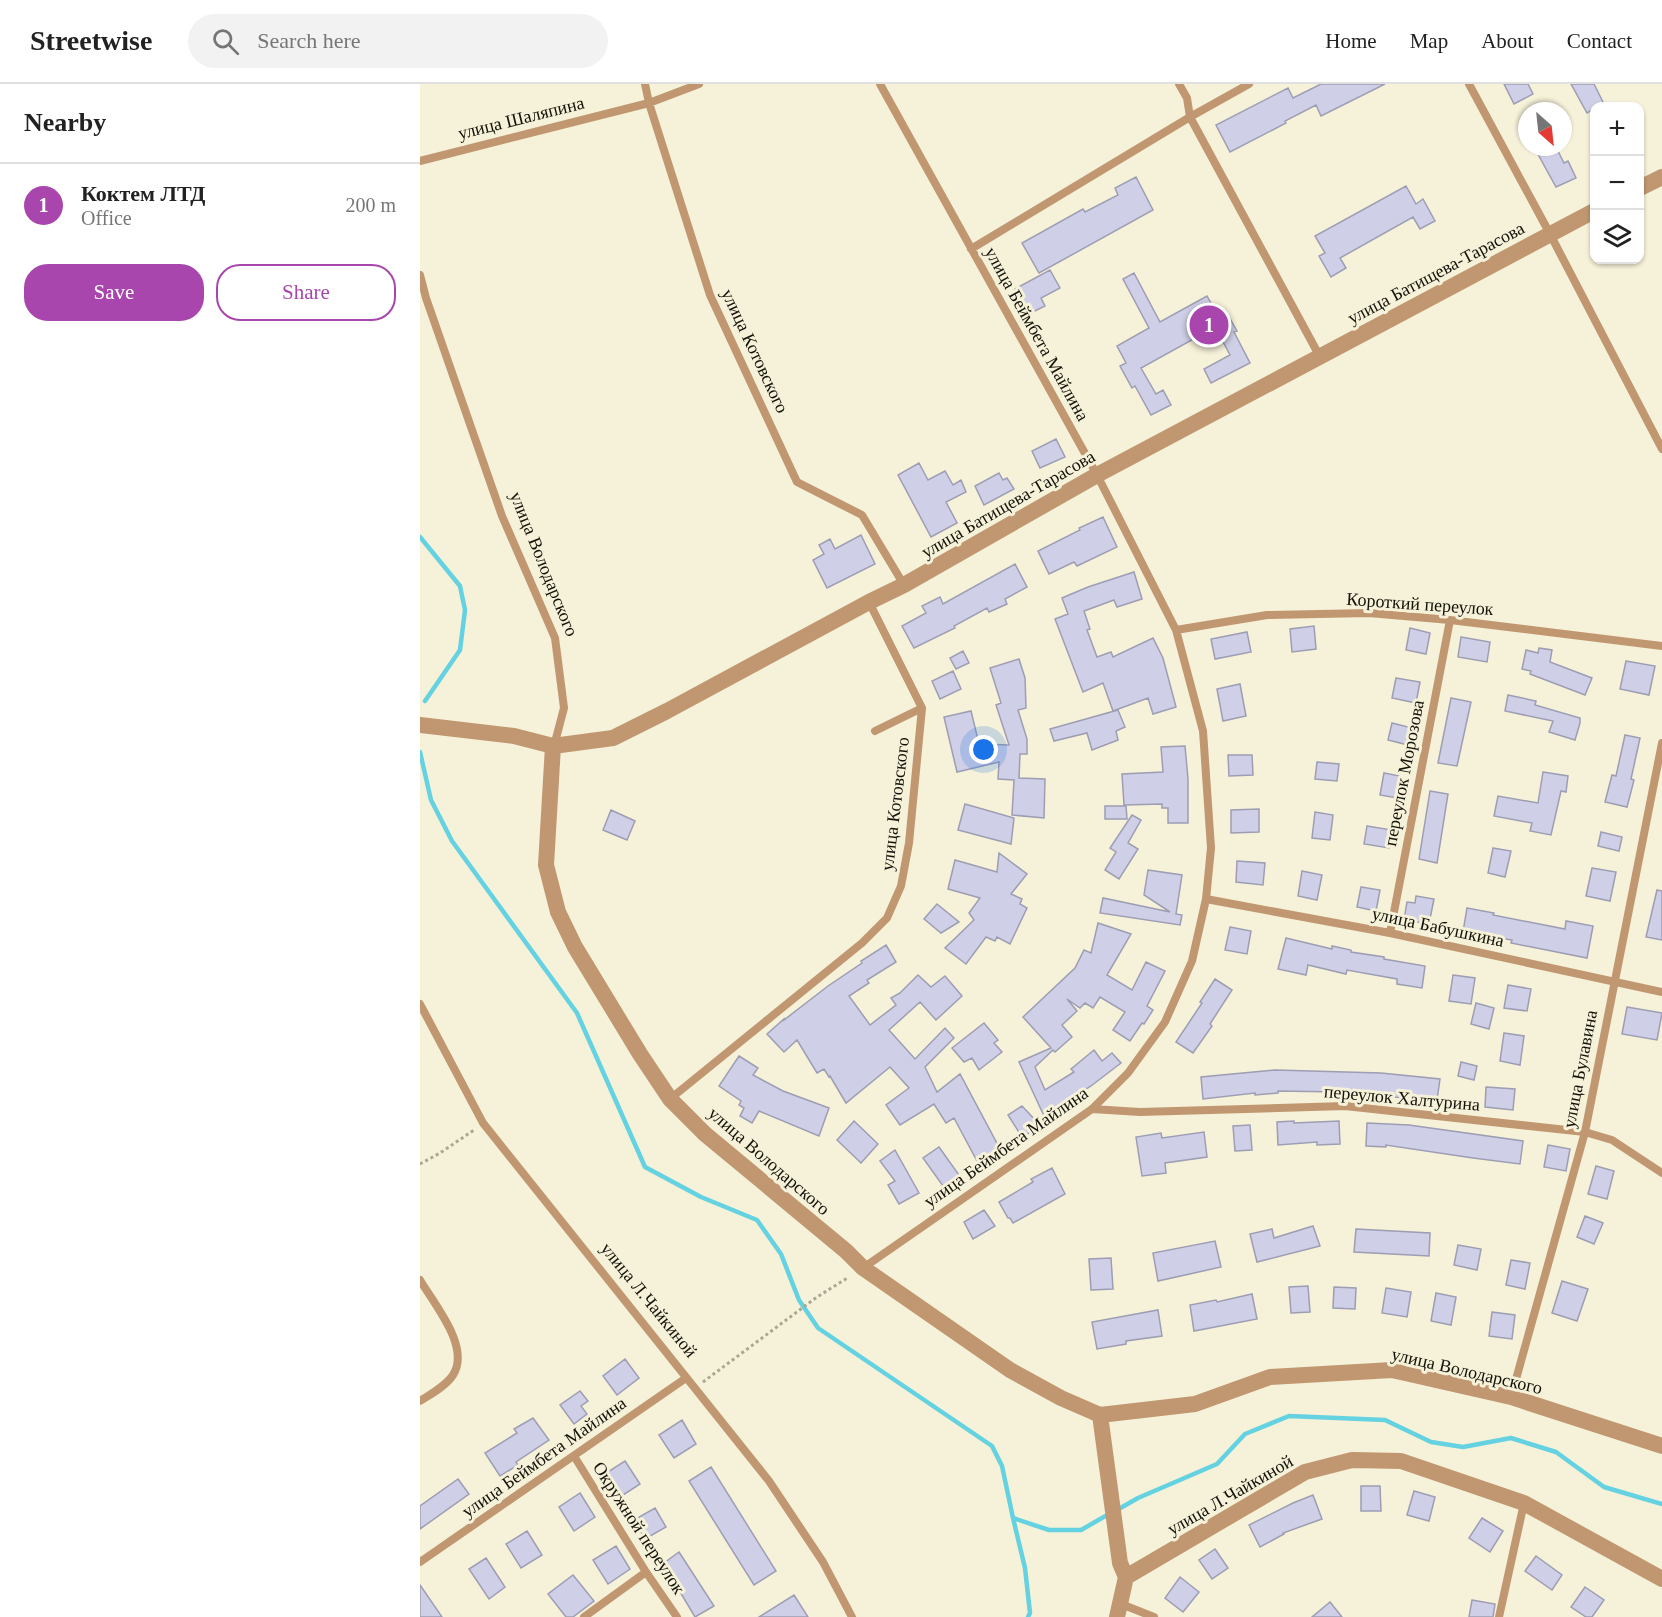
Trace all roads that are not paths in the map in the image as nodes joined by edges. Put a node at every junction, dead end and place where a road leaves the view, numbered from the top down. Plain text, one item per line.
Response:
1 (645, 84) edge
2 (699, 84) edge
3 (880, 84) edge
4 (1179, 84) edge
5 (1249, 84) edge
6 (1469, 84) edge
7 (650, 103) junction
8 (1190, 117) junction
9 (420, 161) edge
10 (1662, 177) edge
11 (1644, 186) edge
12 (1590, 213) edge
13 (1550, 234) junction
14 (971, 249) junction
15 (420, 274) edge
16 (1320, 357) junction
17 (1662, 449) edge
18 (1097, 475) junction
19 (904, 585) junction
20 (869, 602) junction
21 (1450, 620) junction
22 (1176, 630) junction
23 (1662, 646) edge
24 (922, 708) junction
25 (420, 726) edge
26 (875, 731) dead end
27 (1662, 743) edge
28 (553, 746) junction
29 (1206, 899) junction
30 (1390, 933) junction
31 (1614, 982) junction
32 (1662, 992) edge
33 (420, 1004) edge
34 (670, 1099) junction
35 (1092, 1109) junction
36 (1585, 1132) junction
37 (1662, 1173) edge
38 (863, 1268) junction
39 (420, 1280) edge
40 (686, 1378) junction
41 (1511, 1398) junction
42 (420, 1401) edge
43 (1100, 1415) junction
44 (1662, 1446) edge
45 (574, 1456) junction
46 (1524, 1503) junction
47 (420, 1562) edge
48 (646, 1572) junction
49 (1126, 1577) junction
50 (1662, 1579) edge
51 (1119, 1611) edge
52 (584, 1617) edge
53 (677, 1617) edge
54 (852, 1617) edge
55 (1154, 1617) edge
56 (1499, 1617) edge

1 - 7 lane, улица Котовского
2 - 7 lane, улица Шаляпина
3 - 14 lane, улица Беймбета Майлина
4 - 8 lane
5 - 8 lane
6 - 13 lane
7 - 9 lane, улица Шаляпина
7 - 19 lane, улица Котовского
8 - 14 lane
8 - 16 lane
10 - 11 street
12 - 13 street, улица Батищева-Тарасова
13 - 16 street, улица Батищева-Тарасова
13 - 17 lane
14 - 18 lane, улица Беймбета Майлина
15 - 28 lane, улица Володарского
16 - 18 street, улица Батищева-Тарасова
18 - 19 street, улица Батищева-Тарасова
18 - 22 lane, улица Беймбета Майлина
19 - 20 street, улица Батищева-Тарасова
20 - 24 lane
20 - 28 street, улица Батищева-Тарасова
21 - 22 lane, Короткий переулок
21 - 23 lane, Короткий переулок
21 - 30 lane, переулок Морозова
22 - 29 lane, улица Беймбета Майлина
24 - 26 lane
24 - 34 lane, улица Котовского
25 - 28 street, улица Батищева-Тарасова
27 - 31 lane, улица Булавина
28 - 34 street, улица Володарского
29 - 30 lane, улица Бабушкина
29 - 35 lane, улица Беймбета Майлина
30 - 31 lane, улица Бабушкина
31 - 32 lane, улица Бабушкина
31 - 36 lane, улица Булавина
33 - 40 lane, улица Л.Чайкиной
34 - 38 street, улица Володарского
35 - 36 lane, переулок Халтурина
35 - 38 lane, улица Беймбета Майлина
36 - 37 lane, переулок Халтурина
36 - 41 lane, улица Булавина
38 - 43 street, улица Володарского
39 - 42 lane
40 - 45 lane, улица Беймбета Майлина
40 - 54 lane, улица Л.Чайкиной
41 - 43 street, улица Володарского
41 - 44 street, улица Володарского
43 - 49 street
45 - 47 lane, улица Беймбета Майлина
45 - 48 lane, Окружной переулок
46 - 49 street, улица Л.Чайкиной
46 - 50 street, улица Л.Чайкиной
46 - 56 lane
48 - 52 lane
48 - 53 lane, Окружной переулок
49 - 51 street
51 - 55 lane

